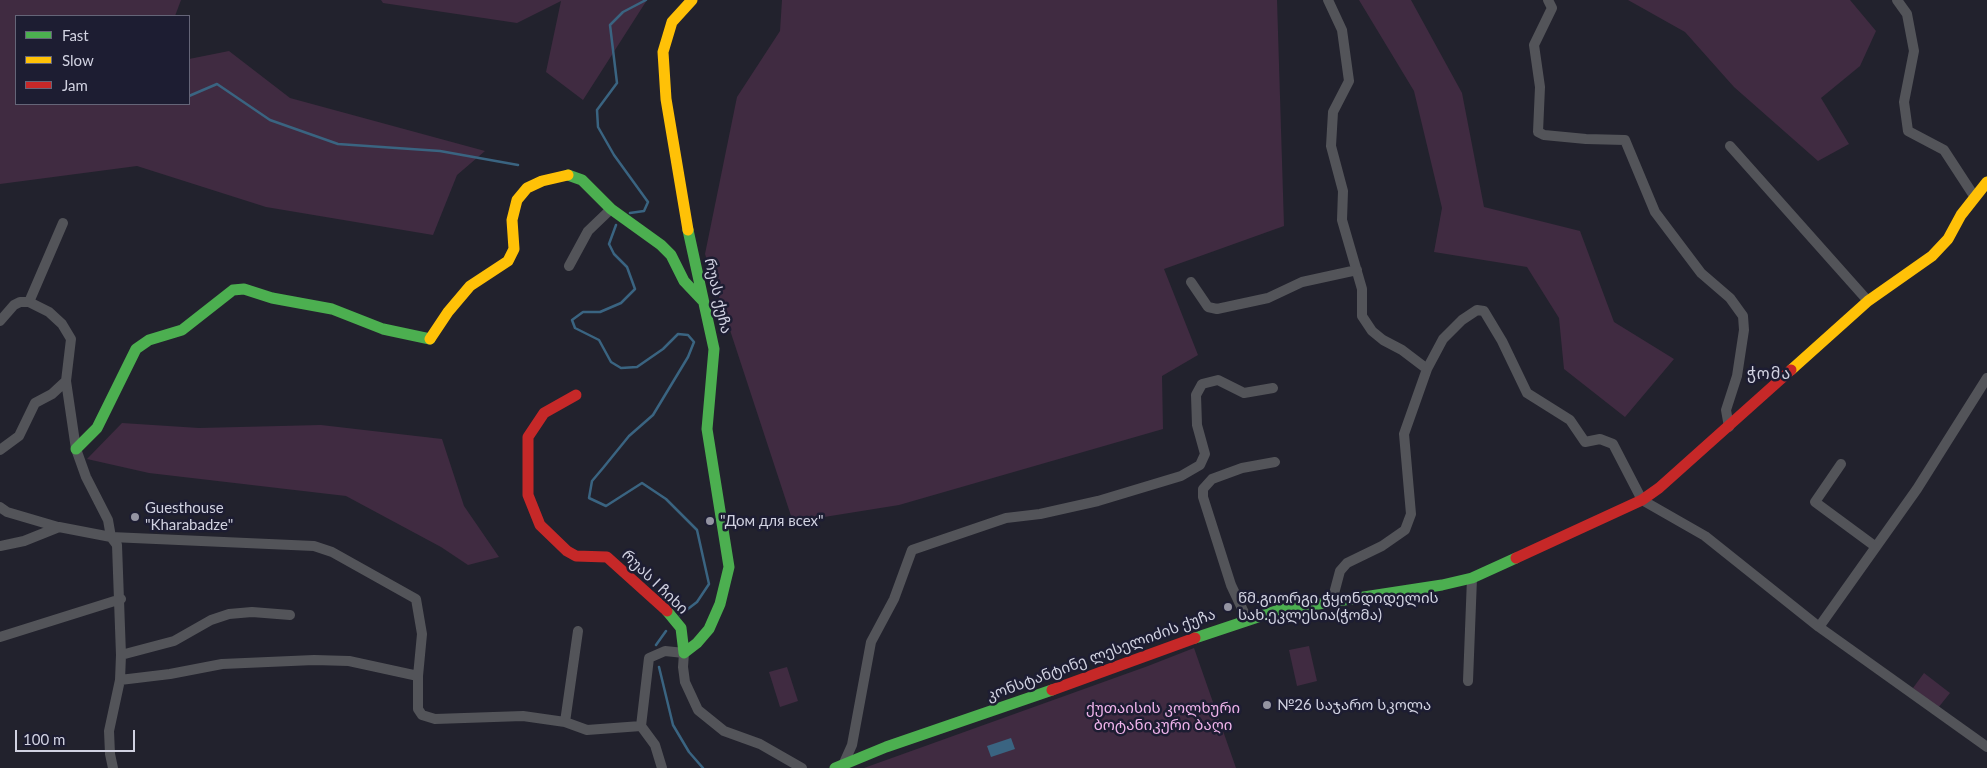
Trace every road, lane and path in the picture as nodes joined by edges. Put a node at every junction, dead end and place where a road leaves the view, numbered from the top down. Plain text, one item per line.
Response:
1 (692, 0) edge
2 (1328, 0) edge
3 (1548, 0) edge
4 (1897, 0) edge
5 (1730, 146) dead end
6 (1987, 182) edge
7 (1974, 196) junction
8 (611, 209) junction
9 (63, 223) dead end
10 (569, 266) dead end
11 (1357, 270) junction
12 (1191, 282) dead end
13 (702, 300) junction
14 (1868, 301) junction
15 (28, 302) junction
16 (0, 321) edge
17 (1427, 369) junction
18 (1987, 378) edge
19 (66, 381) junction
20 (1273, 388) dead end
21 (576, 395) dead end
22 (1728, 427) junction
23 (0, 450) edge
24 (76, 450) junction
25 (1276, 462) dead end
26 (1841, 464) dead end
27 (1642, 500) junction
28 (0, 506) edge
29 (59, 527) junction
30 (111, 537) junction
31 (0, 546) edge
32 (1876, 547) junction
33 (1472, 578) junction
34 (121, 598) junction
35 (1332, 601) junction
36 (290, 615) dead end
37 (1247, 619) junction
38 (1819, 627) junction
39 (578, 631) dead end
40 (0, 637) edge
41 (684, 653) junction
42 (121, 655) junction
43 (418, 676) junction
44 (120, 680) junction
45 (1468, 681) dead end
46 (565, 722) junction
47 (641, 726) junction
48 (1987, 747) edge
49 (839, 766) edge
50 (113, 768) edge
51 (662, 768) edge
52 (802, 768) edge

1 - 13 street, რუას ქუჩა
2 - 11 street
3 - 22 street
4 - 7 street
5 - 14 street
6 - 7 street, კონსტანტინე ლესელიძის ქუჩა
7 - 14 street, კონსტანტინე ლესელიძის ქუჩა
8 - 10 street
8 - 13 street
8 - 24 street
9 - 15 street
11 - 12 street
11 - 17 street
13 - 41 street, რუას ქუჩა
14 - 22 street, კონსტანტინე ლესელიძის ქუჩა
15 - 16 street
15 - 19 street
17 - 27 street
17 - 35 street
18 - 32 street
19 - 23 street
19 - 24 street
20 - 49 street
21 - 41 street, რუას I ჩიხი
22 - 27 street, კონსტანტინე ლესელიძის ქუჩა
24 - 30 street
25 - 37 street
26 - 32 street
27 - 33 street, კონსტანტინე ლესელიძის ქუჩა
27 - 38 street
28 - 29 street
29 - 30 street
29 - 31 street
30 - 34 street
30 - 43 street
32 - 38 street
33 - 35 street, კონსტანტინე ლესელიძის ქუჩა
33 - 45 street
34 - 40 street
34 - 42 street
35 - 37 street, კონსტანტინე ლესელიძის ქუჩა
36 - 42 street
37 - 49 street, კონსტანტინე ლესელიძის ქუჩა
38 - 48 street
39 - 46 street
41 - 47 street
41 - 52 street
42 - 44 street
43 - 44 street
43 - 46 street
44 - 50 street
46 - 47 street
47 - 51 street

